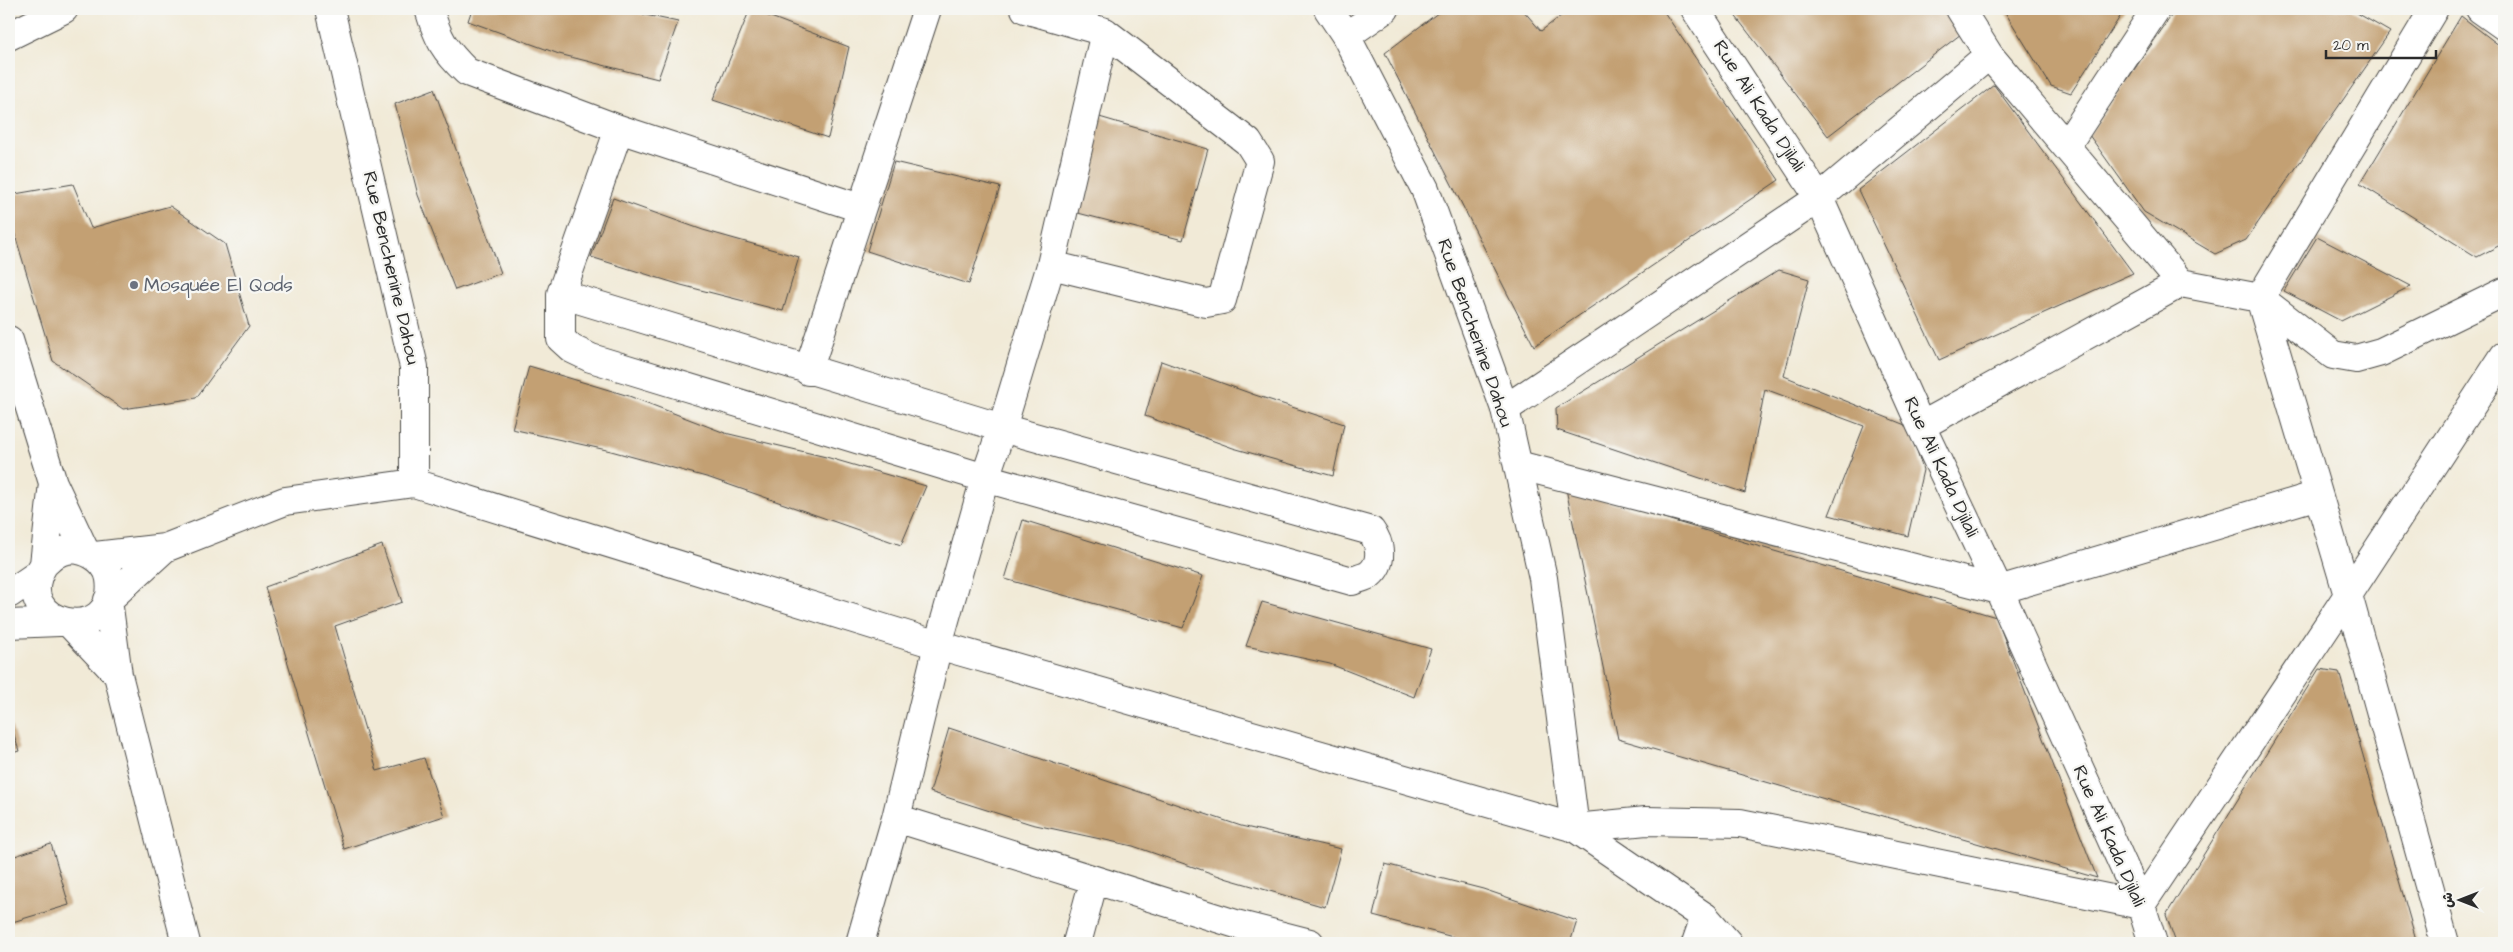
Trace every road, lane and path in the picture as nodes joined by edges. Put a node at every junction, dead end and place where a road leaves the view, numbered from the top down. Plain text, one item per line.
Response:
1 (64, 9) edge
2 (330, 9) edge
3 (429, 9) edge
4 (927, 9) edge
5 (1025, 9) edge
6 (1328, 9) edge
7 (1385, 9) edge
8 (1695, 9) edge
9 (1960, 9) edge
10 (2156, 9) edge
11 (2434, 9) edge
12 (2480, 9) edge
13 (2504, 26) edge
14 (1105, 32) junction
15 (9, 36) edge
16 (1346, 36) junction
17 (1990, 55) junction
18 (620, 129) junction
19 (2066, 146) junction
20 (1819, 198) junction
21 (860, 208) junction
22 (1051, 265) junction
23 (2181, 283) junction
24 (2504, 292) edge
25 (561, 294) junction
26 (2260, 298) junction
27 (9, 340) edge
28 (2500, 361) edge
29 (808, 371) junction
30 (2504, 393) edge
31 (1505, 409) junction
32 (1921, 426) junction
33 (1002, 428) junction
34 (1518, 464) junction
35 (985, 478) junction
36 (53, 483) junction
37 (414, 483) junction
38 (2318, 495) junction
39 (166, 548) junction
40 (90, 554) junction
41 (41, 569) junction
42 (1999, 590) junction
43 (9, 594) edge
44 (2348, 596) junction
45 (108, 600) junction
46 (65, 623) junction
47 (9, 624) edge
48 (938, 645) junction
49 (118, 675) junction
50 (896, 818) junction
51 (1575, 828) junction
52 (1094, 880) junction
53 (2141, 905) junction
54 (1704, 917) junction
55 (186, 943) edge
56 (860, 943) edge
57 (1077, 943) edge
58 (1310, 943) edge
59 (1696, 943) edge
60 (1728, 943) edge
61 (2153, 943) edge
62 (2445, 943) edge

1 - 15 street
2 - 37 street, Rue Benchenine Dahou
3 - 18 street
4 - 21 street
5 - 14 street
6 - 16 street, Rue Benchenine Dahou
7 - 16 street
8 - 20 street, Rue Ali Kada Djilali
9 - 17 street
10 - 19 street
11 - 26 street
12 - 13 street
14 - 22 street
14 - 22 street
16 - 31 street, Rue Benchenine Dahou
17 - 19 street
17 - 20 street
18 - 21 street
18 - 25 street
19 - 23 street
20 - 31 street
20 - 32 street, Rue Ali Kada Djilali
21 - 29 street
22 - 33 street
23 - 26 street
23 - 32 street
24 - 26 street
25 - 29 street
25 - 35 street
26 - 38 street
27 - 36 street
28 - 30 street
28 - 44 street
29 - 33 street
31 - 34 street, Rue Benchenine Dahou
32 - 42 street, Rue Ali Kada Djilali
33 - 35 street
33 - 35 street
34 - 42 street
34 - 51 street, Rue Benchenine Dahou
35 - 48 street
36 - 40 street
36 - 41 street
37 - 39 street
37 - 48 street
38 - 42 street
38 - 44 street
39 - 40 street
39 - 45 street
40 - 41 street
40 - 45 street
41 - 43 street
41 - 46 street
42 - 53 street, Rue Ali Kada Djilali
44 - 53 street
44 - 62 street
45 - 46 street
45 - 49 street
46 - 47 street
46 - 49 street
48 - 50 street
48 - 51 street
49 - 55 street
50 - 52 street
50 - 56 street
51 - 53 street
51 - 54 street
52 - 57 street
52 - 58 street
53 - 61 street, Rue Ali Kada Djilali
54 - 59 street
54 - 60 street

